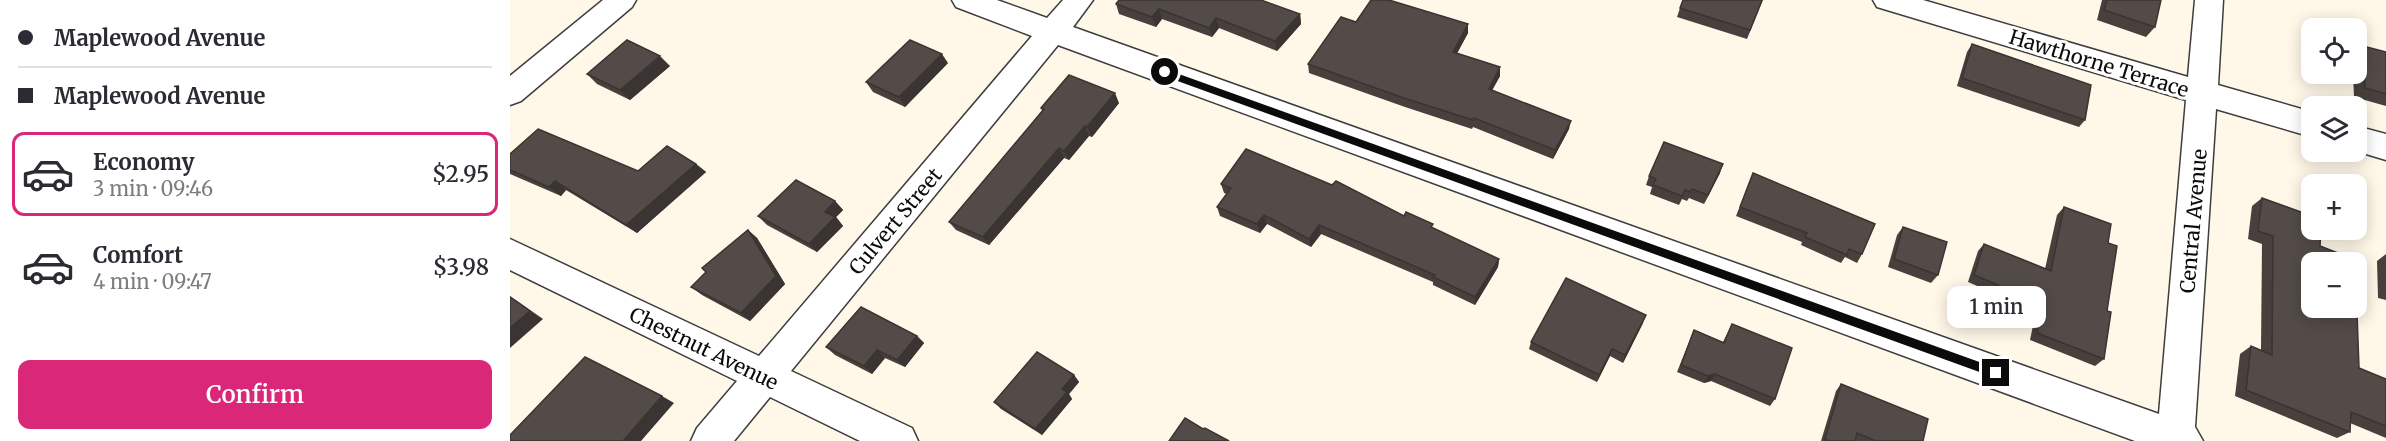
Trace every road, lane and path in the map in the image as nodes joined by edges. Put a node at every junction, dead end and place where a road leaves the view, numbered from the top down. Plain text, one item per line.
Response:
1 (622, 0) edge
2 (966, 0) edge
3 (1079, 0) edge
4 (1887, 0) edge
5 (2210, 0) edge
6 (1052, 32) junction
7 (510, 93) edge
8 (2203, 94) junction
9 (2301, 122) edge
10 (2367, 141) edge
11 (2386, 147) edge
12 (510, 254) edge
13 (765, 376) junction
14 (2178, 440) edge
15 (710, 441) edge
16 (899, 441) edge

1 - 7 street
2 - 6 street
3 - 6 street, Culvert Street
4 - 8 street, Hawthorne Terrace
5 - 8 street, Central Avenue
6 - 13 street, Culvert Street
6 - 14 street
8 - 9 street, Hawthorne Terrace
8 - 14 street, Central Avenue
10 - 11 street
12 - 13 street, Chestnut Avenue
13 - 15 street, Culvert Street
13 - 16 street, Chestnut Avenue

